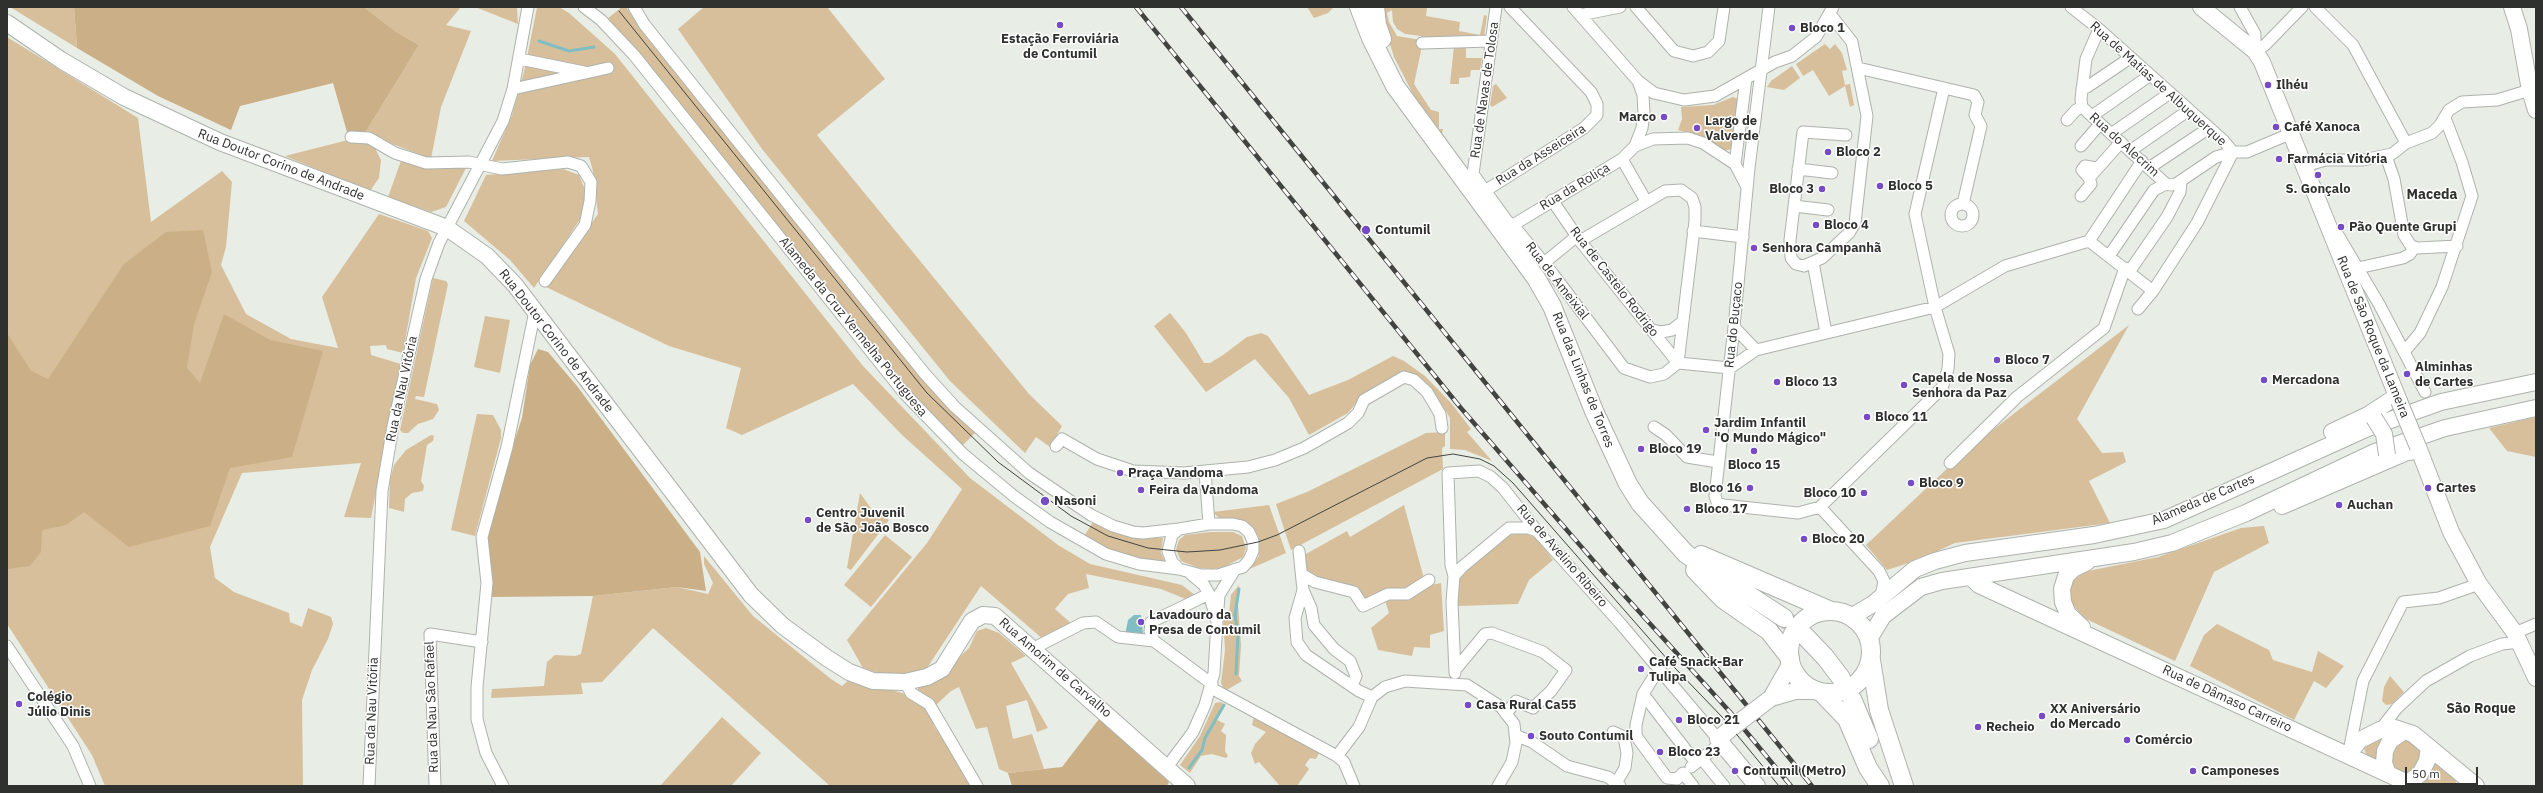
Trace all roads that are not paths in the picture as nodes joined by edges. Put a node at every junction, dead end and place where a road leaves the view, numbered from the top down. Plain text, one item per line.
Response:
1 (584, 7) edge
2 (634, 7) edge
3 (1359, 7) edge
4 (1375, 7) edge
5 (1496, 7) edge
6 (1510, 7) edge
7 (1620, 7) edge
8 (1636, 7) edge
9 (1724, 7) edge
10 (1769, 7) edge
11 (2071, 7) edge
12 (2201, 7) edge
13 (2240, 7) edge
14 (2302, 7) edge
15 (2315, 7) edge
16 (2512, 7) edge
17 (529, 9) edge
18 (1577, 11) edge
19 (1832, 11) edge
20 (7, 23) edge
21 (2099, 29) junction
22 (1492, 41) junction
23 (1422, 43) dead end
24 (2255, 51) junction
25 (2130, 58) junction
26 (520, 59) junction
27 (608, 68) dead end
28 (1858, 68) junction
29 (1762, 70) junction
30 (587, 73) junction
31 (2149, 76) junction
32 (1746, 80) junction
33 (1638, 81) junction
34 (2531, 82) edge
35 (1944, 88) junction
36 (2082, 88) junction
37 (513, 89) junction
38 (2170, 93) junction
39 (2082, 107) junction
40 (1413, 109) junction
41 (2189, 110) junction
42 (2536, 110) edge
43 (2445, 118) junction
44 (2067, 120) dead end
45 (2096, 120) junction
46 (2209, 128) junction
47 (2292, 133) junction
48 (2112, 134) junction
49 (1846, 135) dead end
50 (351, 137) dead end
51 (2121, 142) junction
52 (2406, 143) junction
53 (1635, 146) junction
54 (2081, 146) dead end
55 (2130, 151) junction
56 (2233, 152) junction
57 (2386, 156) junction
58 (1622, 159) junction
59 (481, 163) junction
60 (1735, 164) junction
61 (2146, 165) junction
62 (2305, 166) junction
63 (1798, 169) junction
64 (1832, 173) dead end
65 (1473, 174) joint
66 (2181, 181) junction
67 (2166, 184) junction
68 (1747, 187) junction
69 (1485, 191) junction
70 (2081, 196) dead end
71 (1552, 200) junction
72 (1646, 201) junction
73 (1963, 204) dead end
74 (1794, 206) junction
75 (1828, 210) dead end
76 (1513, 225) junction
77 (2328, 227) junction
78 (447, 228) junction
79 (1693, 231) junction
80 (1579, 238) junction
81 (1743, 238) junction
82 (2089, 241) junction
83 (2456, 246) junction
84 (2413, 247) junction
85 (2109, 256) junction
86 (1813, 262) junction
87 (1544, 263) junction
88 (2358, 268) junction
89 (2127, 270) junction
90 (545, 281) dead end
91 (2153, 291) junction
92 (1935, 307) junction
93 (2138, 309) dead end
94 (535, 311) junction
95 (1682, 322) junction
96 (1734, 327) junction
97 (1653, 330) junction
98 (1826, 333) junction
99 (1756, 350) junction
100 (2404, 352) junction
101 (1678, 363) junction
102 (1730, 368) junction
103 (2536, 382) edge
104 (2425, 392) dead end
105 (2398, 398) junction
106 (2536, 408) edge
107 (2371, 416) junction
108 (1442, 428) dead end
109 (1654, 428) dead end
110 (1056, 446) dead end
111 (2418, 449) junction
112 (2387, 458) junction
113 (1718, 462) junction
114 (1950, 463) dead end
115 (1205, 471) junction
116 (2239, 486) junction
117 (1820, 507) junction
118 (2246, 513) junction
119 (2164, 520) junction
120 (1209, 524) junction
121 (1180, 529) junction
122 (1537, 531) junction
123 (2172, 543) junction
124 (1680, 548) junction
125 (1300, 551) dead end
126 (2114, 555) junction
127 (1179, 569) junction
128 (1234, 571) junction
129 (1879, 572) junction
130 (1191, 574) junction
131 (1303, 575) junction
132 (1454, 576) junction
133 (1905, 577) junction
134 (1972, 578) junction
135 (1429, 580) dead end
136 (2479, 584) junction
137 (1303, 590) junction
138 (1208, 594) junction
139 (1880, 596) junction
140 (1831, 611) junction
141 (1851, 617) junction
142 (1784, 618) tunnel mouth
143 (1216, 621) junction
144 (2536, 624) edge
145 (1804, 634) tunnel mouth
146 (2517, 638) junction
147 (1869, 639) junction
148 (1154, 641) junction
149 (482, 642) junction
150 (2107, 643) junction
151 (7, 646) edge
152 (1034, 648) junction
153 (1870, 659) junction
154 (1790, 661) junction
155 (2532, 661) edge
156 (1455, 670) junction
157 (1661, 671) junction
158 (1841, 678) tunnel mouth
159 (2536, 678) edge
160 (904, 682) junction
161 (1455, 683) junction
162 (1352, 685) junction
163 (1211, 686) junction
164 (1818, 692) junction
165 (1776, 693) junction
166 (1643, 694) junction
167 (1372, 697) junction
168 (1852, 699) tunnel mouth
169 (1506, 714) junction
170 (2380, 730) junction
171 (1613, 732) dead end
172 (2404, 732) junction
173 (1515, 735) junction
174 (1720, 741) junction
175 (2429, 747) junction
176 (2348, 754) junction
177 (1337, 756) junction
178 (1699, 761) junction
179 (1167, 767) junction
180 (1683, 773) junction
181 (2388, 774) junction
182 (2462, 779) edge
183 (1618, 784) edge
184 (2411, 784) edge
185 (90, 786) edge
186 (369, 786) edge
187 (435, 786) edge
188 (503, 786) edge
189 (977, 786) edge
190 (1187, 786) edge
191 (1354, 786) edge
192 (1498, 786) edge
193 (1693, 786) edge
194 (1724, 786) edge
195 (1757, 786) edge
196 (1880, 786) edge
197 (1892, 786) edge
198 (1904, 786) edge
199 (2476, 786) edge

1 - 127 street, Alameda da Cruz Vermelha Portuguesa
2 - 121 street, Alameda da Cruz Vermelha Portuguesa
3 - 40 main road, Rua das Linhas de Torres
4 - 40 main road, Rua das Linhas de Torres
5 - 22 street, Rua de Navas de Tolosa
6 - 69 street, Rua da Asseiceira
7 - 18 street
8 - 9 street
10 - 29 street
11 - 21 street, Rua de Matias de Albuquerque
12 - 24 street, Rua de São Roque da Lameira
13 - 24 street
14 - 24 street
15 - 52 street
16 - 34 street
17 - 26 street, Rua da Nau Vitória
18 - 33 street
19 - 28 street
19 - 29 street
20 - 78 street, Rua Doutor Corino de Andrade
21 - 25 street, Rua de Matias de Albuquerque
21 - 36 street
22 - 23 street
22 - 65 street, Rua de Navas de Tolosa
24 - 47 street, Rua de São Roque da Lameira
25 - 31 street, Rua de Matias de Albuquerque
25 - 36 street
26 - 30 street
26 - 37 street, Rua da Nau Vitória
27 - 30 street
28 - 35 street
28 - 86 street
29 - 32 street
29 - 68 street
30 - 37 street
31 - 38 street, Rua de Matias de Albuquerque
31 - 45 street
32 - 33 street
32 - 60 street
33 - 53 street
34 - 42 street
34 - 43 street
35 - 73 street
35 - 92 street
36 - 39 street
37 - 59 street, Rua da Nau Vitória
38 - 41 street, Rua de Matias de Albuquerque
38 - 48 street
39 - 44 street
39 - 45 street, Rua do Alecrim
40 - 124 main road, Rua das Linhas de Torres
41 - 46 street, Rua de Matias de Albuquerque
41 - 55 street
43 - 52 street
43 - 83 street
45 - 48 street, Rua do Alecrim
45 - 54 street
46 - 56 street, Rua de Matias de Albuquerque
46 - 61 street
47 - 56 street, Rua de Matias de Albuquerque
47 - 62 street, Rua de São Roque da Lameira
48 - 51 street, Rua do Alecrim
49 - 63 street
50 - 59 street
51 - 55 street, Rua do Alecrim
51 - 70 street
52 - 57 street
53 - 58 street, Rua da Roliça
53 - 60 street
55 - 61 street, Rua do Alecrim
56 - 66 street
56 - 91 street
57 - 62 street
57 - 84 street
58 - 71 street, Rua da Roliça
58 - 72 street
59 - 78 street, Rua da Nau Vitória
59 - 90 street
60 - 68 street
61 - 67 street, Rua do Alecrim
61 - 82 street
62 - 77 street, Rua de São Roque da Lameira
63 - 64 street
63 - 74 street
65 - 69 street, Rua de Ameixial
66 - 67 street
66 - 89 street
67 - 85 street
68 - 81 street, Rua do Buçaco
69 - 76 street, Rua de Ameixial
71 - 76 street, Rua da Roliça
71 - 80 street, Rua de Castelo Rodrigo
72 - 79 street
72 - 80 street
74 - 75 street
74 - 86 street
76 - 87 street, Rua de Ameixial
77 - 88 street
77 - 105 street, Rua de São Roque da Lameira
78 - 94 street, Rua Doutor Corino de Andrade
78 - 186 street, Rua da Nau Vitória
79 - 81 street
79 - 95 street
80 - 87 street
80 - 97 street, Rua de Castelo Rodrigo
81 - 96 street, Rua do Buçaco
82 - 85 street
82 - 92 street
83 - 84 street
83 - 100 street
84 - 88 street
85 - 89 street
86 - 98 street
87 - 101 street, Rua de Ameixial
88 - 100 street
89 - 91 street
89 - 114 street
91 - 93 street
92 - 98 street
92 - 117 street
94 - 149 street
94 - 160 street, Rua Doutor Corino de Andrade
95 - 97 street
95 - 101 street
96 - 99 street
96 - 102 street, Rua do Buçaco
97 - 101 street, Rua de Castelo Rodrigo
98 - 99 street
99 - 102 street
100 - 104 street
101 - 102 street
102 - 113 street, Rua do Buçaco
103 - 116 street, Alameda de Cartes
105 - 107 street
105 - 111 street, Rua de São Roque da Lameira, bridge
106 - 118 street, Alameda de Cartes
107 - 112 street, bridge
107 - 116 street
108 - 115 street
109 - 113 street
110 - 115 street
111 - 112 street
111 - 136 street, Rua de São Roque da Lameira
112 - 118 street
113 - 117 street, Rua do Buçaco
115 - 120 street
116 - 119 street, Alameda de Cartes
117 - 129 street
118 - 123 street, Alameda de Cartes
119 - 123 street
119 - 133 street, Alameda de Cartes
120 - 121 street
120 - 128 street
121 - 127 street
122 - 132 street
122 - 132 street, Rua de Avelino Ribeiro
122 - 157 street, Rua de Avelino Ribeiro
123 - 126 street, Alameda de Cartes
124 - 140 main road
124 - 142 main road, Rua das Linhas de Torres
124 - 154 main road
125 - 131 street
126 - 134 street, Alameda de Cartes
126 - 150 street, Rua de Dâmaso Carreiro
127 - 130 street
128 - 130 street
128 - 143 street
129 - 133 street
129 - 139 street
130 - 138 street
131 - 135 street
131 - 137 street
132 - 156 street
133 - 139 street, Alameda de Cartes
134 - 147 street, Alameda de Cartes
134 - 150 street, Rua de Dâmaso Carreiro
136 - 146 street, Rua de São Roque da Lameira
136 - 176 street
137 - 162 street
137 - 162 street
138 - 143 street
138 - 148 street
139 - 141 street, Alameda de Cartes
140 - 141 main road
140 - 154 main road
141 - 147 main road
143 - 163 street
144 - 146 street
145 - 158 main road
146 - 155 street, Rua de São Roque da Lameira
146 - 170 street
147 - 153 main road
148 - 152 street
148 - 163 street
149 - 187 street, Rua da Nau São Rafael
149 - 188 street
150 - 176 street, Rua de Dâmaso Carreiro
151 - 185 street
152 - 160 street, Rua Amorim de Carvalho
152 - 179 street, Rua Amorim de Carvalho
153 - 164 main road
153 - 198 main road
154 - 164 main road
154 - 165 street
155 - 159 street, Rua de São Roque da Lameira
156 - 161 street
156 - 169 street
157 - 166 street
157 - 174 street, Rua de Avelino Ribeiro
160 - 189 street
161 - 167 street
161 - 169 street
162 - 167 street
163 - 177 street
163 - 179 street
164 - 165 street
164 - 196 main road
165 - 174 street, bridge
166 - 178 street
166 - 180 street
167 - 177 street
168 - 197 main road
169 - 173 street
170 - 172 street
170 - 176 street
171 - 183 street
172 - 175 street
172 - 181 street
173 - 183 street
173 - 192 street
174 - 178 street
174 - 195 street
175 - 182 street
175 - 184 street
176 - 181 street, Rua de Dâmaso Carreiro
177 - 191 street
178 - 180 street
178 - 194 street
179 - 190 street, Rua Amorim de Carvalho
180 - 193 street
181 - 184 street
182 - 199 street

